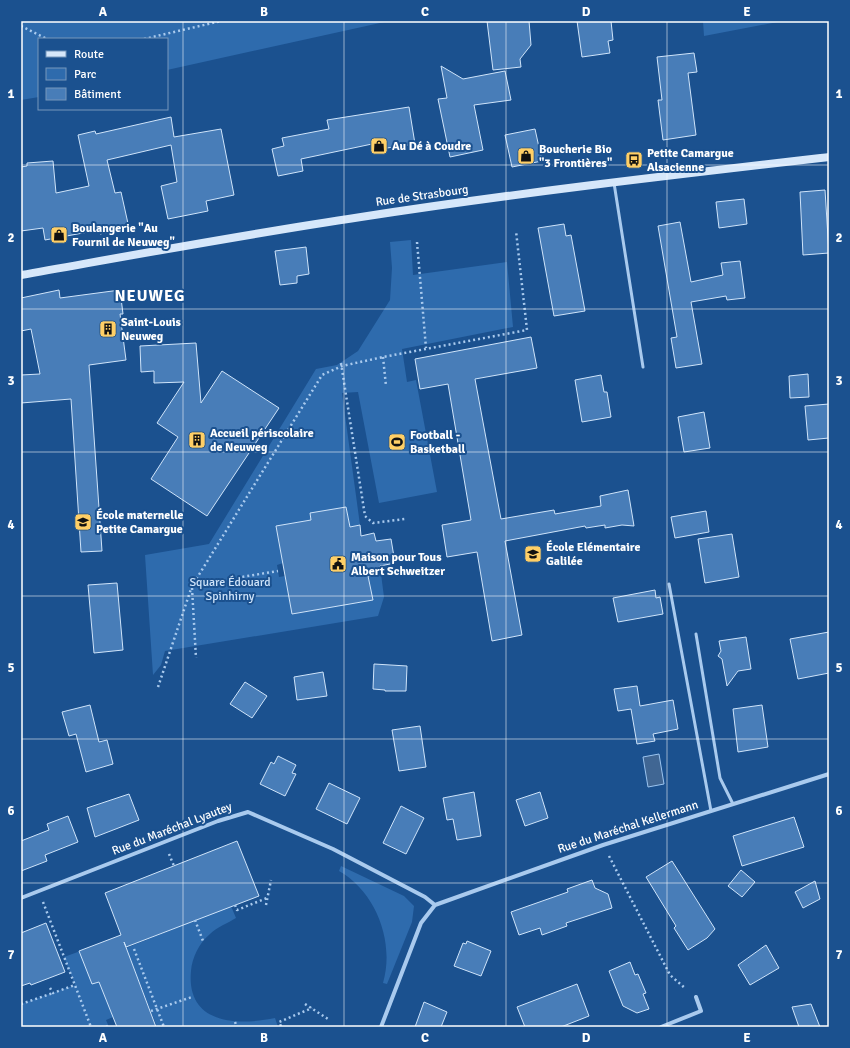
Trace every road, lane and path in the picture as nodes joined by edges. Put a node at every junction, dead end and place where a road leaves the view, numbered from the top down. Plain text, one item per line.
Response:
1 (221, 21) edge
2 (21, 26) edge
3 (45, 38) edge
4 (148, 38) edge
5 (829, 157) edge
6 (614, 182) junction
7 (516, 231) dead end
8 (417, 242) dead end
9 (21, 275) edge
10 (426, 348) junction
11 (383, 356) junction
12 (341, 362) dead end
13 (342, 366) junction
14 (643, 367) dead end
15 (386, 386) dead end
16 (405, 519) dead end
17 (278, 571) dead end
18 (669, 584) dead end
19 (192, 586) junction
20 (696, 634) dead end
21 (196, 658) dead end
22 (158, 687) dead end
23 (829, 774) edge
24 (733, 804) junction
25 (711, 811) junction
26 (603, 845) junction
27 (271, 880) dead end
28 (38, 891) junction
29 (21, 898) edge
30 (267, 898) junction
31 (235, 904) dead end
32 (266, 905) dead end
33 (435, 905) junction
34 (195, 920) dead end
35 (203, 941) dead end
36 (134, 949) dead end
37 (75, 985) junction
38 (50, 988) dead end
39 (53, 993) junction
40 (192, 997) dead end
41 (696, 997) joint
42 (21, 1004) edge
43 (305, 1004) dead end
44 (312, 1008) junction
45 (157, 1009) junction
46 (151, 1011) dead end
47 (328, 1019) dead end
48 (235, 1022) dead end
49 (281, 1026) dead end
50 (91, 1027) edge
51 (164, 1027) edge
52 (237, 1027) edge
53 (381, 1027) edge
54 (661, 1027) edge

1 - 4 path
2 - 3 path
5 - 6 main road, Rue de Strasbourg
6 - 9 main road, Rue de Strasbourg
6 - 14 lane
7 - 10 path
8 - 10 path
10 - 11 path
11 - 13 path
11 - 15 path
12 - 13 path
13 - 16 path
13 - 19 path
17 - 19 path
18 - 25 lane
19 - 21 path
19 - 22 path
20 - 24 lane
23 - 24 street, Rue du Maréchal Kellermann
24 - 25 street, Rue du Maréchal Kellermann
25 - 26 street, Rue du Maréchal Kellermann
26 - 33 street, Rue du Maréchal Kellermann
26 - 41 path
27 - 30 path
28 - 29 street, Rue du Maréchal Lyautey
28 - 33 street, Rue du Maréchal Lyautey
28 - 37 path
30 - 31 path
30 - 32 path
33 - 53 street
34 - 35 path
36 - 45 path
37 - 39 path
37 - 50 path
38 - 39 path
39 - 42 path
40 - 45 path
41 - 54 street
43 - 44 path
44 - 47 path
44 - 49 path
45 - 46 path
45 - 51 path
48 - 52 path

